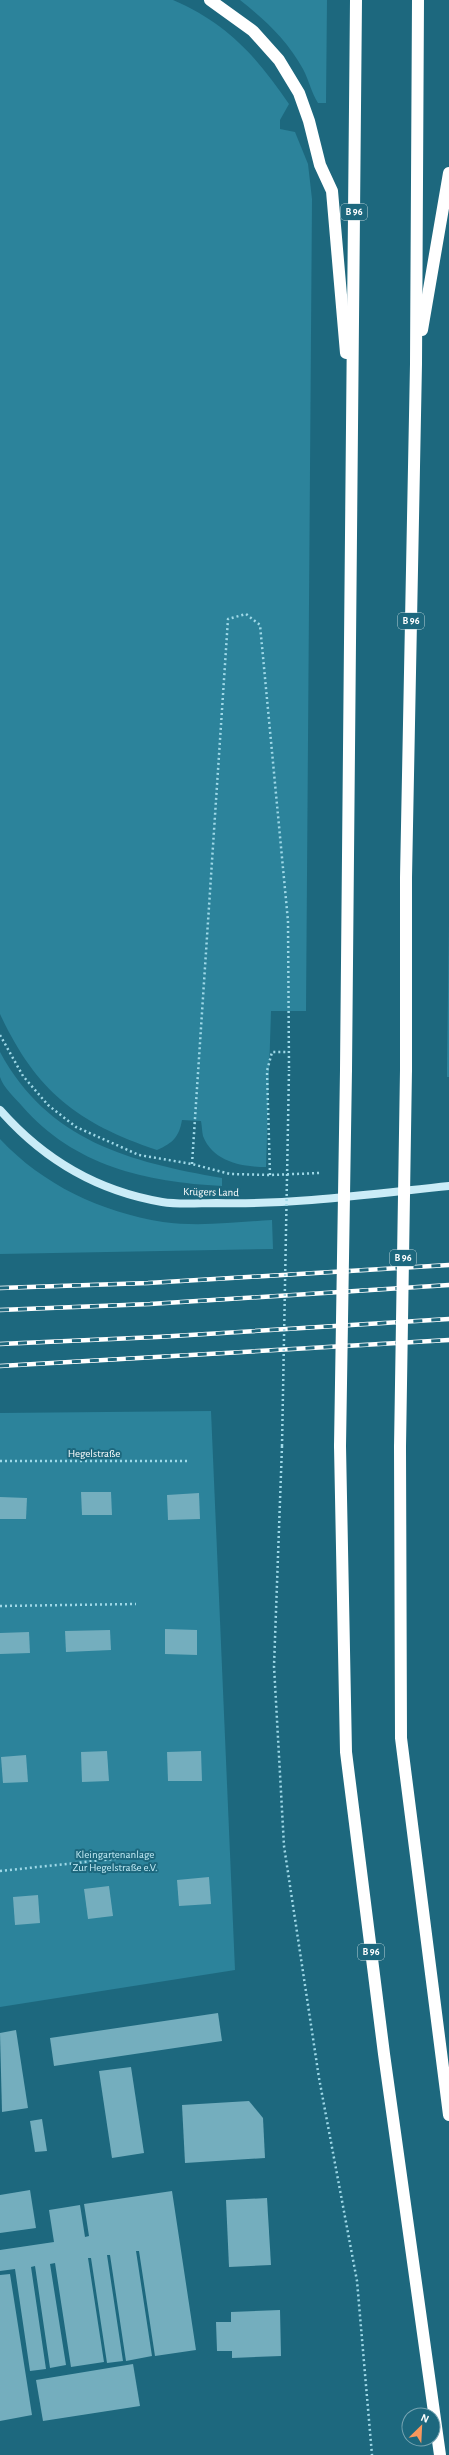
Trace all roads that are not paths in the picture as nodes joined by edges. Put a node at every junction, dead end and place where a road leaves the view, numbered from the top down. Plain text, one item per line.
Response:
1 (210, 0) edge
2 (356, 0) edge
3 (418, 0) edge
4 (449, 173) edge
5 (416, 364) junction
6 (352, 425) junction
7 (0, 1110) edge
8 (449, 1186) edge
9 (449, 2115) edge
10 (440, 2455) edge

1 - 6 highway
2 - 6 highway, B 96
3 - 5 highway, B 96
4 - 5 highway
5 - 9 highway, B 96, bridge
6 - 10 highway, B 96, bridge
7 - 8 street, Krügers Land

